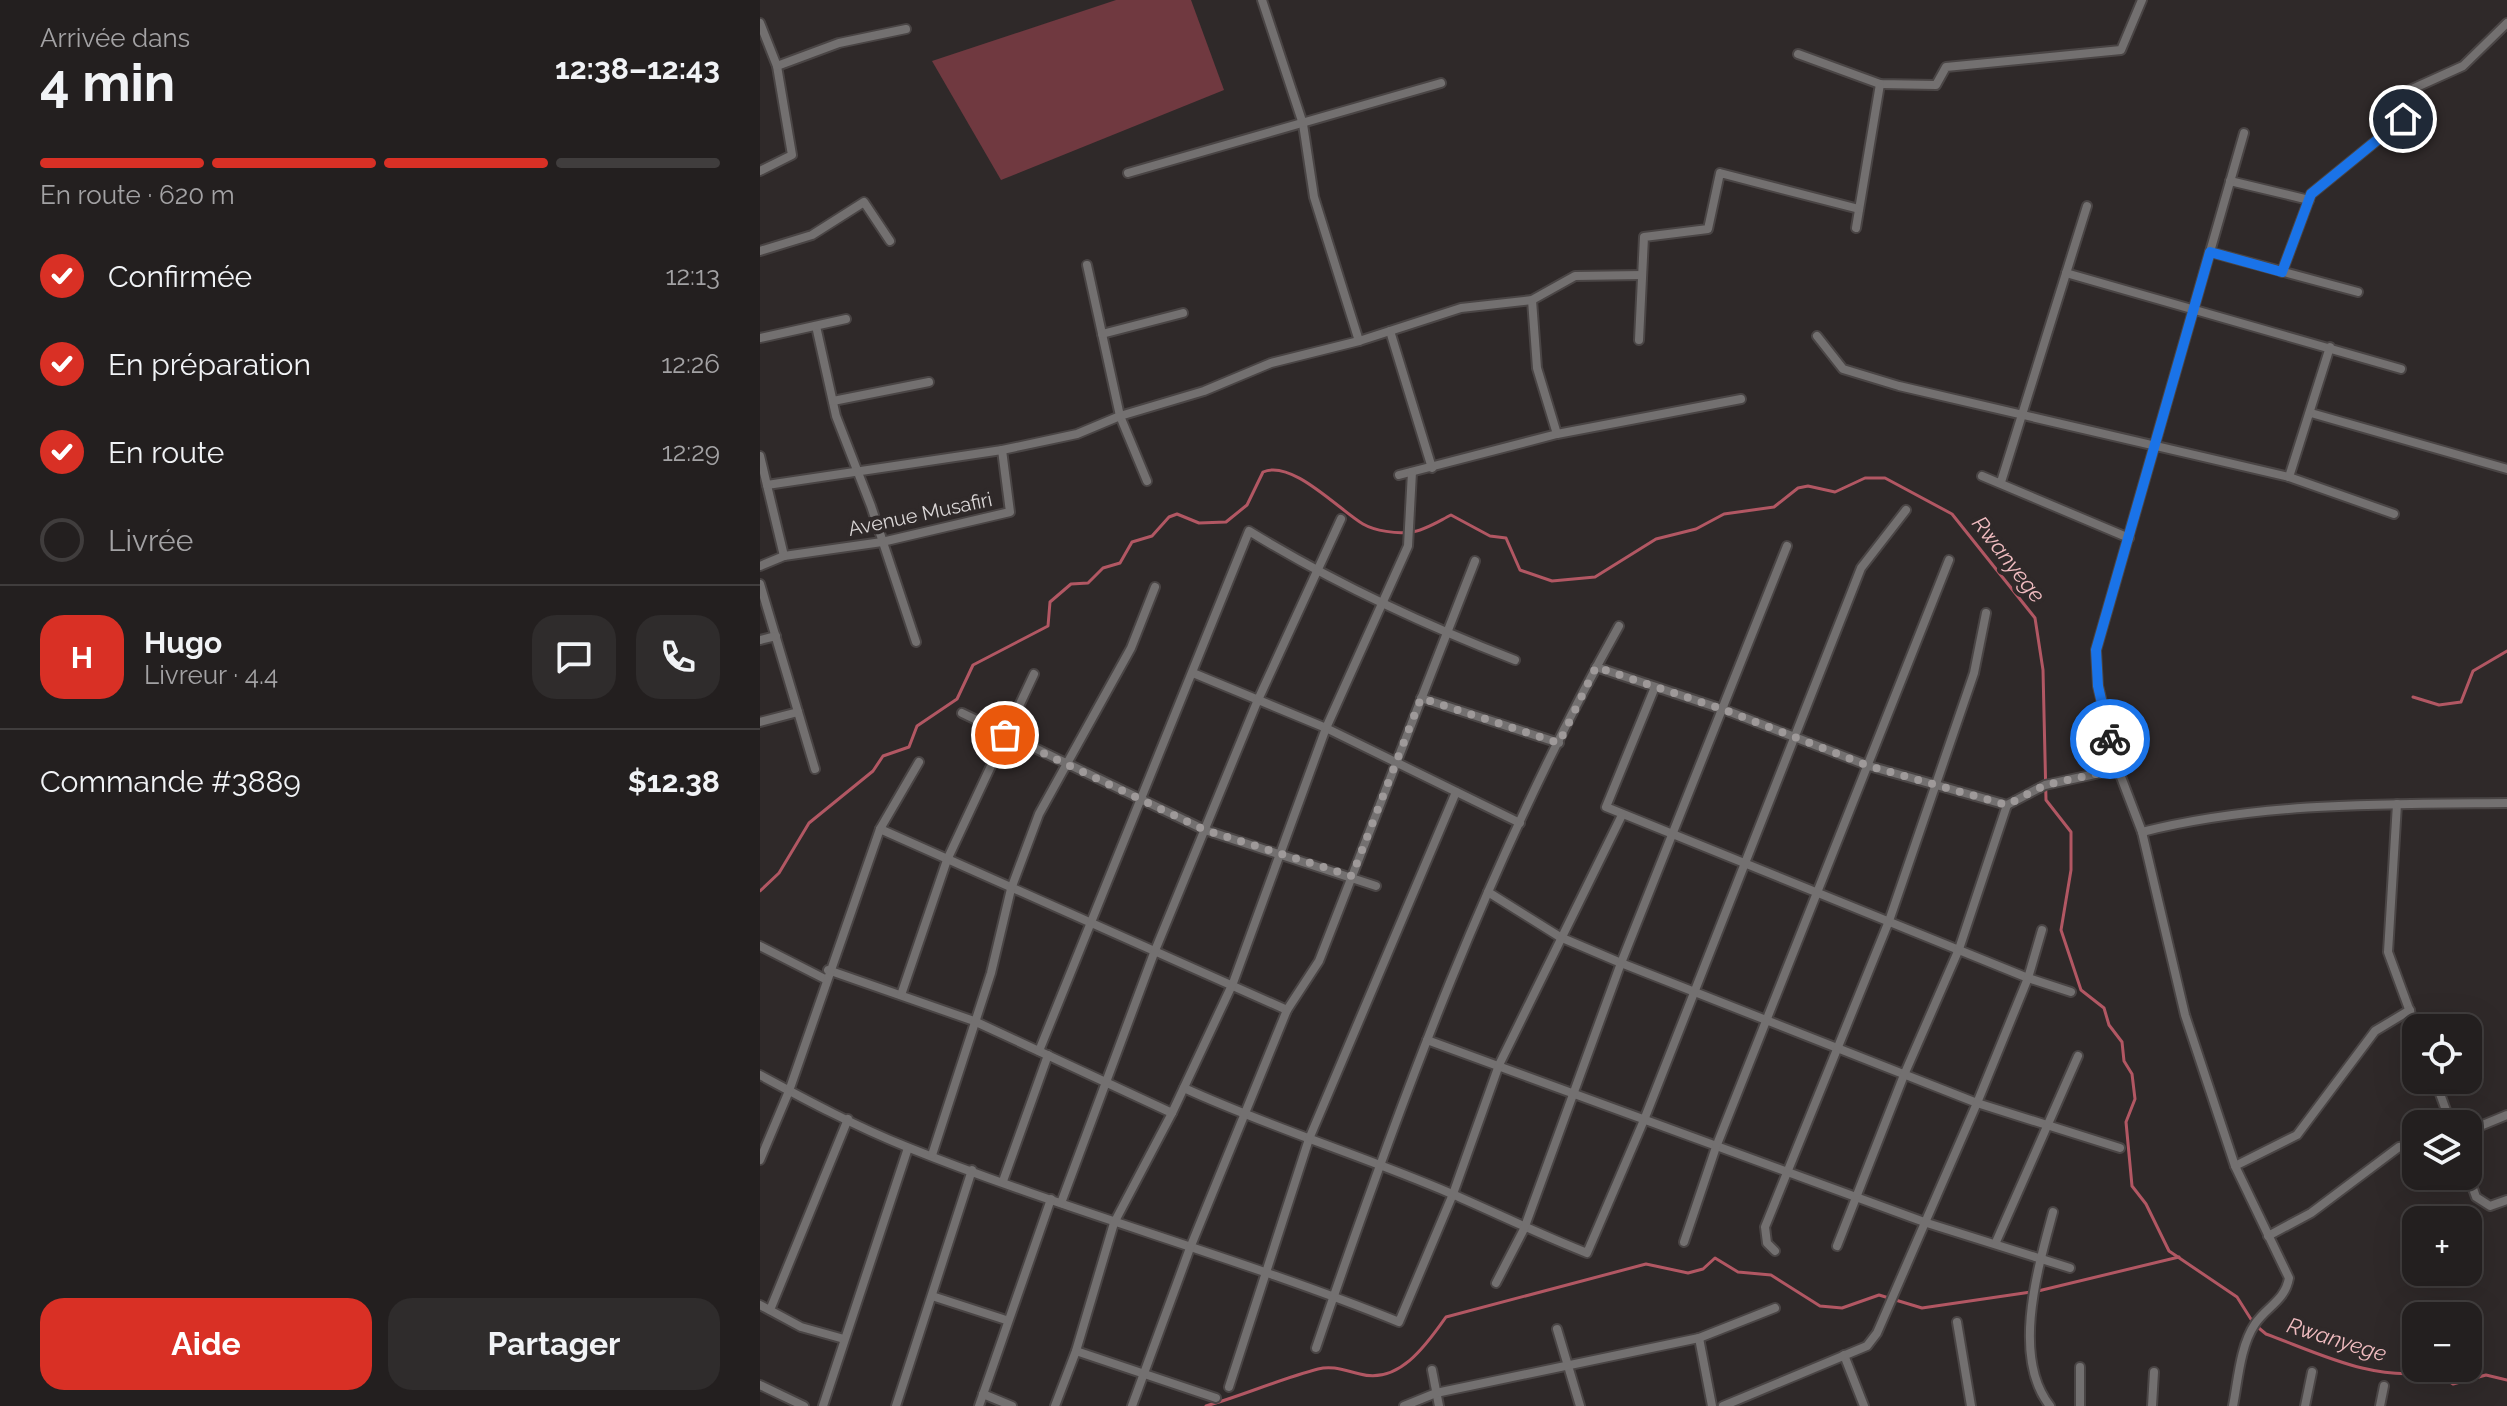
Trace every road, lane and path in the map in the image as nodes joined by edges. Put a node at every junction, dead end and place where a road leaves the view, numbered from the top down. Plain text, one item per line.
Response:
1 (1262, 0) edge
2 (2142, 0) edge
3 (760, 23) edge
4 (2507, 23) edge
5 (906, 29) dead end
6 (1798, 54) dead end
7 (777, 66) junction
8 (1441, 83) dead end
9 (1880, 84) junction
10 (1303, 124) junction
11 (2244, 133) dead end
12 (760, 171) edge
13 (1128, 173) dead end
14 (2230, 181) junction
15 (2309, 200) junction
16 (2087, 206) dead end
17 (1859, 209) junction
18 (1856, 228) dead end
19 (890, 241) dead end
20 (760, 251) edge
21 (2210, 252) junction
22 (1087, 265) dead end
23 (2282, 272) junction
24 (2066, 273) junction
25 (1642, 275) junction
26 (2358, 292) dead end
27 (1532, 300) junction
28 (2194, 309) junction
29 (1183, 313) dead end
30 (846, 319) dead end
31 (816, 326) junction
32 (1390, 331) junction
33 (1102, 334) junction
34 (1817, 336) dead end
35 (760, 337) edge
36 (1639, 340) dead end
37 (1359, 341) junction
38 (2330, 347) junction
39 (2401, 369) dead end
40 (929, 382) dead end
41 (1741, 399) dead end
42 (833, 401) junction
43 (2311, 413) junction
44 (2023, 414) junction
45 (1120, 416) junction
46 (1557, 434) junction
47 (2156, 444) junction
48 (1002, 450) junction
49 (760, 456) edge
50 (1432, 468) junction
51 (857, 469) junction
52 (2507, 469) edge
53 (1412, 472) junction
54 (1399, 475) dead end
55 (1982, 476) dead end
56 (2289, 477) junction
57 (1147, 481) dead end
58 (2001, 482) junction
59 (767, 485) junction
60 (1906, 510) dead end
61 (2394, 514) dead end
62 (1341, 519) dead end
63 (2129, 538) junction
64 (882, 542) junction
65 (1787, 546) dead end
66 (784, 556) junction
67 (1949, 560) dead end
68 (1475, 561) dead end
69 (760, 566) edge
70 (1315, 572) junction
71 (760, 584) edge
72 (1155, 587) dead end
73 (1382, 604) junction
74 (1986, 613) dead end
75 (1619, 626) dead end
76 (1447, 633) junction
77 (776, 636) junction
78 (760, 640) edge
79 (916, 642) dead end
80 (1515, 660) dead end
81 (1596, 667) junction
82 (1193, 673) junction
83 (1034, 674) dead end
84 (1655, 687) junction
85 (1421, 698) junction
86 (1257, 702) junction
87 (1725, 710) junction
88 (798, 712) junction
89 (962, 713) dead end
90 (760, 722) edge
91 (1326, 728) junction
92 (1005, 735) junction
93 (1793, 738) junction
94 (1559, 743) junction
95 (919, 762) dead end
96 (1395, 762) junction
97 (1067, 763) junction
98 (1869, 766) junction
99 (815, 769) dead end
100 (2118, 769) junction
101 (1936, 785) junction
102 (1456, 792) junction
103 (1140, 799) junction
104 (2507, 803) edge
105 (2397, 804) junction
106 (2007, 805) junction
107 (1622, 815) junction
108 (1520, 823) junction
109 (880, 829) junction
110 (1205, 830) junction
111 (2142, 832) junction
112 (1676, 833) junction
113 (1278, 853) junction
114 (947, 860) junction
115 (1745, 862) junction
116 (1352, 876) junction
117 (1376, 886) dead end
118 (1011, 889) junction
119 (1488, 892) junction
120 (1817, 893) junction
121 (1889, 921) junction
122 (1088, 924) junction
123 (2042, 930) dead end
124 (1560, 937) junction
125 (760, 946) edge
126 (1959, 949) junction
127 (1154, 953) junction
128 (1621, 963) junction
129 (826, 974) junction
130 (2028, 978) junction
131 (1233, 983) junction
132 (2071, 992) dead end
133 (1695, 993) junction
134 (901, 995) junction
135 (1287, 1010) junction
136 (2410, 1010) junction
137 (2411, 1014) edge
138 (974, 1021) junction
139 (1766, 1021) junction
140 (1427, 1040) junction
141 (1834, 1048) junction
142 (1043, 1053) junction
143 (2078, 1056) dead end
144 (1499, 1065) junction
145 (760, 1075) edge
146 (1904, 1075) junction
147 (1108, 1083) junction
148 (1184, 1088) junction
149 (789, 1091) junction
150 (1573, 1095) junction
151 (1977, 1103) junction
152 (1172, 1113) junction
153 (2507, 1115) edge
154 (1244, 1116) junction
155 (848, 1119) junction
156 (1644, 1120) junction
157 (2047, 1124) junction
158 (2482, 1125) edge
159 (1309, 1139) junction
160 (1716, 1147) junction
161 (2402, 1147) edge
162 (908, 1148) junction
163 (2120, 1148) dead end
164 (932, 1155) junction
165 (760, 1160) edge
166 (1378, 1165) junction
167 (2235, 1166) junction
168 (972, 1170) junction
169 (1787, 1172) junction
170 (1003, 1181) junction
171 (2474, 1190) edge
172 (1453, 1194) junction
173 (1858, 1198) junction
174 (1051, 1199) junction
175 (2507, 1200) edge
176 (1061, 1203) junction
177 (2053, 1212) dead end
178 (1114, 1223) junction
179 (1927, 1223) junction
180 (1524, 1229) junction
181 (2268, 1236) junction
182 (1684, 1242) dead end
183 (1996, 1242) junction
184 (1837, 1246) dead end
185 (1190, 1248) junction
186 (1775, 1251) dead end
187 (2041, 1258) junction
188 (2070, 1268) dead end
189 (1264, 1271) junction
190 (1496, 1283) dead end
191 (932, 1296) junction
192 (1334, 1296) junction
193 (760, 1305) edge
194 (1775, 1308) dead end
195 (770, 1310) junction
196 (1006, 1320) junction
197 (1957, 1322) dead end
198 (1557, 1329) dead end
199 (1699, 1338) junction
200 (844, 1339) junction
201 (1316, 1348) dead end
202 (1076, 1351) junction
203 (1844, 1355) junction
204 (2080, 1367) dead end
205 (1570, 1368) junction
206 (1432, 1370) dead end
207 (1145, 1372) junction
208 (2154, 1372) dead end
209 (2312, 1372) dead end
210 (760, 1385) edge
211 (2384, 1386) dead end
212 (1229, 1387) dead end
213 (1436, 1393) junction
214 (983, 1394) junction
215 (1216, 1398) dead end
216 (804, 1406) edge
217 (823, 1406) edge
218 (896, 1406) edge
219 (979, 1406) edge
220 (1012, 1406) edge
221 (1055, 1406) edge
222 (1132, 1406) edge
223 (1404, 1406) edge
224 (1439, 1406) edge
225 (1580, 1406) edge
226 (1712, 1406) edge
227 (1723, 1406) edge
228 (1864, 1406) edge
229 (1971, 1406) edge
230 (2050, 1406) edge
231 (2080, 1406) edge
232 (2152, 1406) edge
233 (2233, 1406) edge
234 (2305, 1406) edge
235 (2380, 1406) edge

1 - 10 street
2 - 9 street
3 - 7 street
4 - 15 street
5 - 7 street
6 - 9 street
7 - 12 street
8 - 10 street
9 - 17 street
10 - 13 street
10 - 37 street
11 - 14 street
14 - 15 street
14 - 21 street
15 - 23 street
16 - 24 street
17 - 18 street
17 - 25 street
19 - 20 street
21 - 23 street
21 - 28 street
22 - 33 street
23 - 26 street
24 - 28 street
24 - 44 street
25 - 27 street
25 - 36 street
27 - 32 street
27 - 46 street
28 - 38 street
28 - 47 street
29 - 33 street
30 - 31 street
31 - 35 street
31 - 42 street
32 - 37 street
32 - 50 street
33 - 45 street
34 - 44 street
37 - 45 street
38 - 39 street
38 - 43 street
40 - 42 street
41 - 46 street
42 - 51 street
43 - 52 street
43 - 56 street
44 - 47 street
44 - 58 street
45 - 48 street
45 - 57 street
46 - 50 street
47 - 56 street
47 - 63 street
48 - 51 street
48 - 64 street, Avenue Musafiri
49 - 59 street
50 - 53 street
51 - 59 street
51 - 64 street
53 - 54 street
53 - 73 street
55 - 58 street
56 - 61 street
58 - 63 street
59 - 66 street
60 - 93 street
62 - 70 street
63 - 100 street
64 - 66 street, Avenue Musafiri
64 - 79 street
65 - 87 street
66 - 69 street, Avenue Musafiri
67 - 98 street
68 - 76 street
70 - 73 street
70 - 82 street
70 - 86 street
71 - 77 street
72 - 97 street
73 - 76 street
73 - 91 street
74 - 101 street
75 - 81 street
76 - 80 street
76 - 85 street
77 - 78 street
77 - 88 street
81 - 84 street
81 - 94 street
82 - 86 street
82 - 103 street
83 - 92 street
84 - 87 street
84 - 107 street
85 - 94 street
85 - 96 street
86 - 91 street
86 - 110 street
87 - 93 street
87 - 112 street
88 - 90 street
88 - 99 street
89 - 92 street
91 - 96 street
91 - 113 street
92 - 97 street
92 - 114 street
93 - 98 street
93 - 115 street
94 - 108 street
95 - 109 street
96 - 102 street
96 - 116 street
97 - 103 street
97 - 118 street
98 - 101 street
98 - 120 street
100 - 106 street
100 - 111 street
101 - 106 street
101 - 121 street
102 - 108 street
102 - 159 street
103 - 110 street
103 - 122 street
104 - 105 street
105 - 111 street
105 - 136 street
106 - 126 street
107 - 112 street
107 - 124 street
108 - 119 street
109 - 114 street
109 - 129 street
110 - 113 street
110 - 127 street
111 - 167 street
112 - 115 street
112 - 128 street
113 - 116 street
113 - 131 street
114 - 118 street
114 - 134 street
115 - 120 street
115 - 133 street
116 - 117 street
116 - 135 street
118 - 122 street
118 - 138 street
119 - 124 street
119 - 140 street
120 - 121 street
120 - 139 street
121 - 126 street
121 - 141 street
122 - 127 street
122 - 142 street
123 - 130 street
124 - 128 street
124 - 144 street
125 - 129 street
126 - 130 street
126 - 146 street
127 - 131 street
127 - 147 street
128 - 133 street
128 - 150 street
129 - 134 street
129 - 149 street
130 - 132 street
130 - 151 street
131 - 135 street
131 - 148 street
133 - 139 street
133 - 156 street
134 - 138 street
135 - 154 street
136 - 137 street
136 - 167 street
138 - 142 street
138 - 164 street
139 - 141 street
139 - 160 street
140 - 144 street
140 - 166 street
141 - 146 street
141 - 169 street
142 - 147 street
142 - 170 street
143 - 157 street
144 - 150 street
144 - 172 street
145 - 149 street
146 - 151 street
146 - 173 street
147 - 152 street
147 - 176 street
148 - 152 street
148 - 154 street
149 - 155 street
149 - 165 street
150 - 156 street
150 - 180 street
151 - 157 street
151 - 179 street
152 - 178 street
153 - 158 street
154 - 159 street
154 - 185 street
155 - 162 street
155 - 195 street
156 - 160 street
156 - 180 street
157 - 163 street
157 - 183 street
159 - 166 street
159 - 189 street
160 - 169 street
160 - 182 street
161 - 181 street
162 - 164 street
162 - 200 street
164 - 168 street
166 - 172 street
166 - 192 street
167 - 181 street
168 - 170 street
168 - 191 street
169 - 173 street
169 - 186 street
170 - 174 street
171 - 175 street
172 - 180 street
172 - 192 street
173 - 179 street
173 - 184 street
174 - 176 street
174 - 196 street
176 - 178 street
177 - 187 street
178 - 185 street
178 - 202 street
179 - 183 street
179 - 203 street
180 - 190 street
181 - 233 street
183 - 187 street
185 - 189 street
185 - 207 street
187 - 188 street
187 - 230 street
189 - 192 street
189 - 212 street
191 - 196 street
191 - 218 street
192 - 201 street
193 - 195 street
194 - 199 street
195 - 200 street
196 - 214 street
197 - 229 street
198 - 205 street
199 - 205 street
199 - 226 street
200 - 217 street
202 - 207 street
202 - 221 street
203 - 227 street
203 - 228 street
204 - 231 street
205 - 213 street
205 - 225 street
206 - 213 street
207 - 215 street
207 - 222 street
208 - 232 street
209 - 234 street
210 - 216 street
211 - 235 street
213 - 223 street
213 - 224 street
214 - 219 street
214 - 220 street

